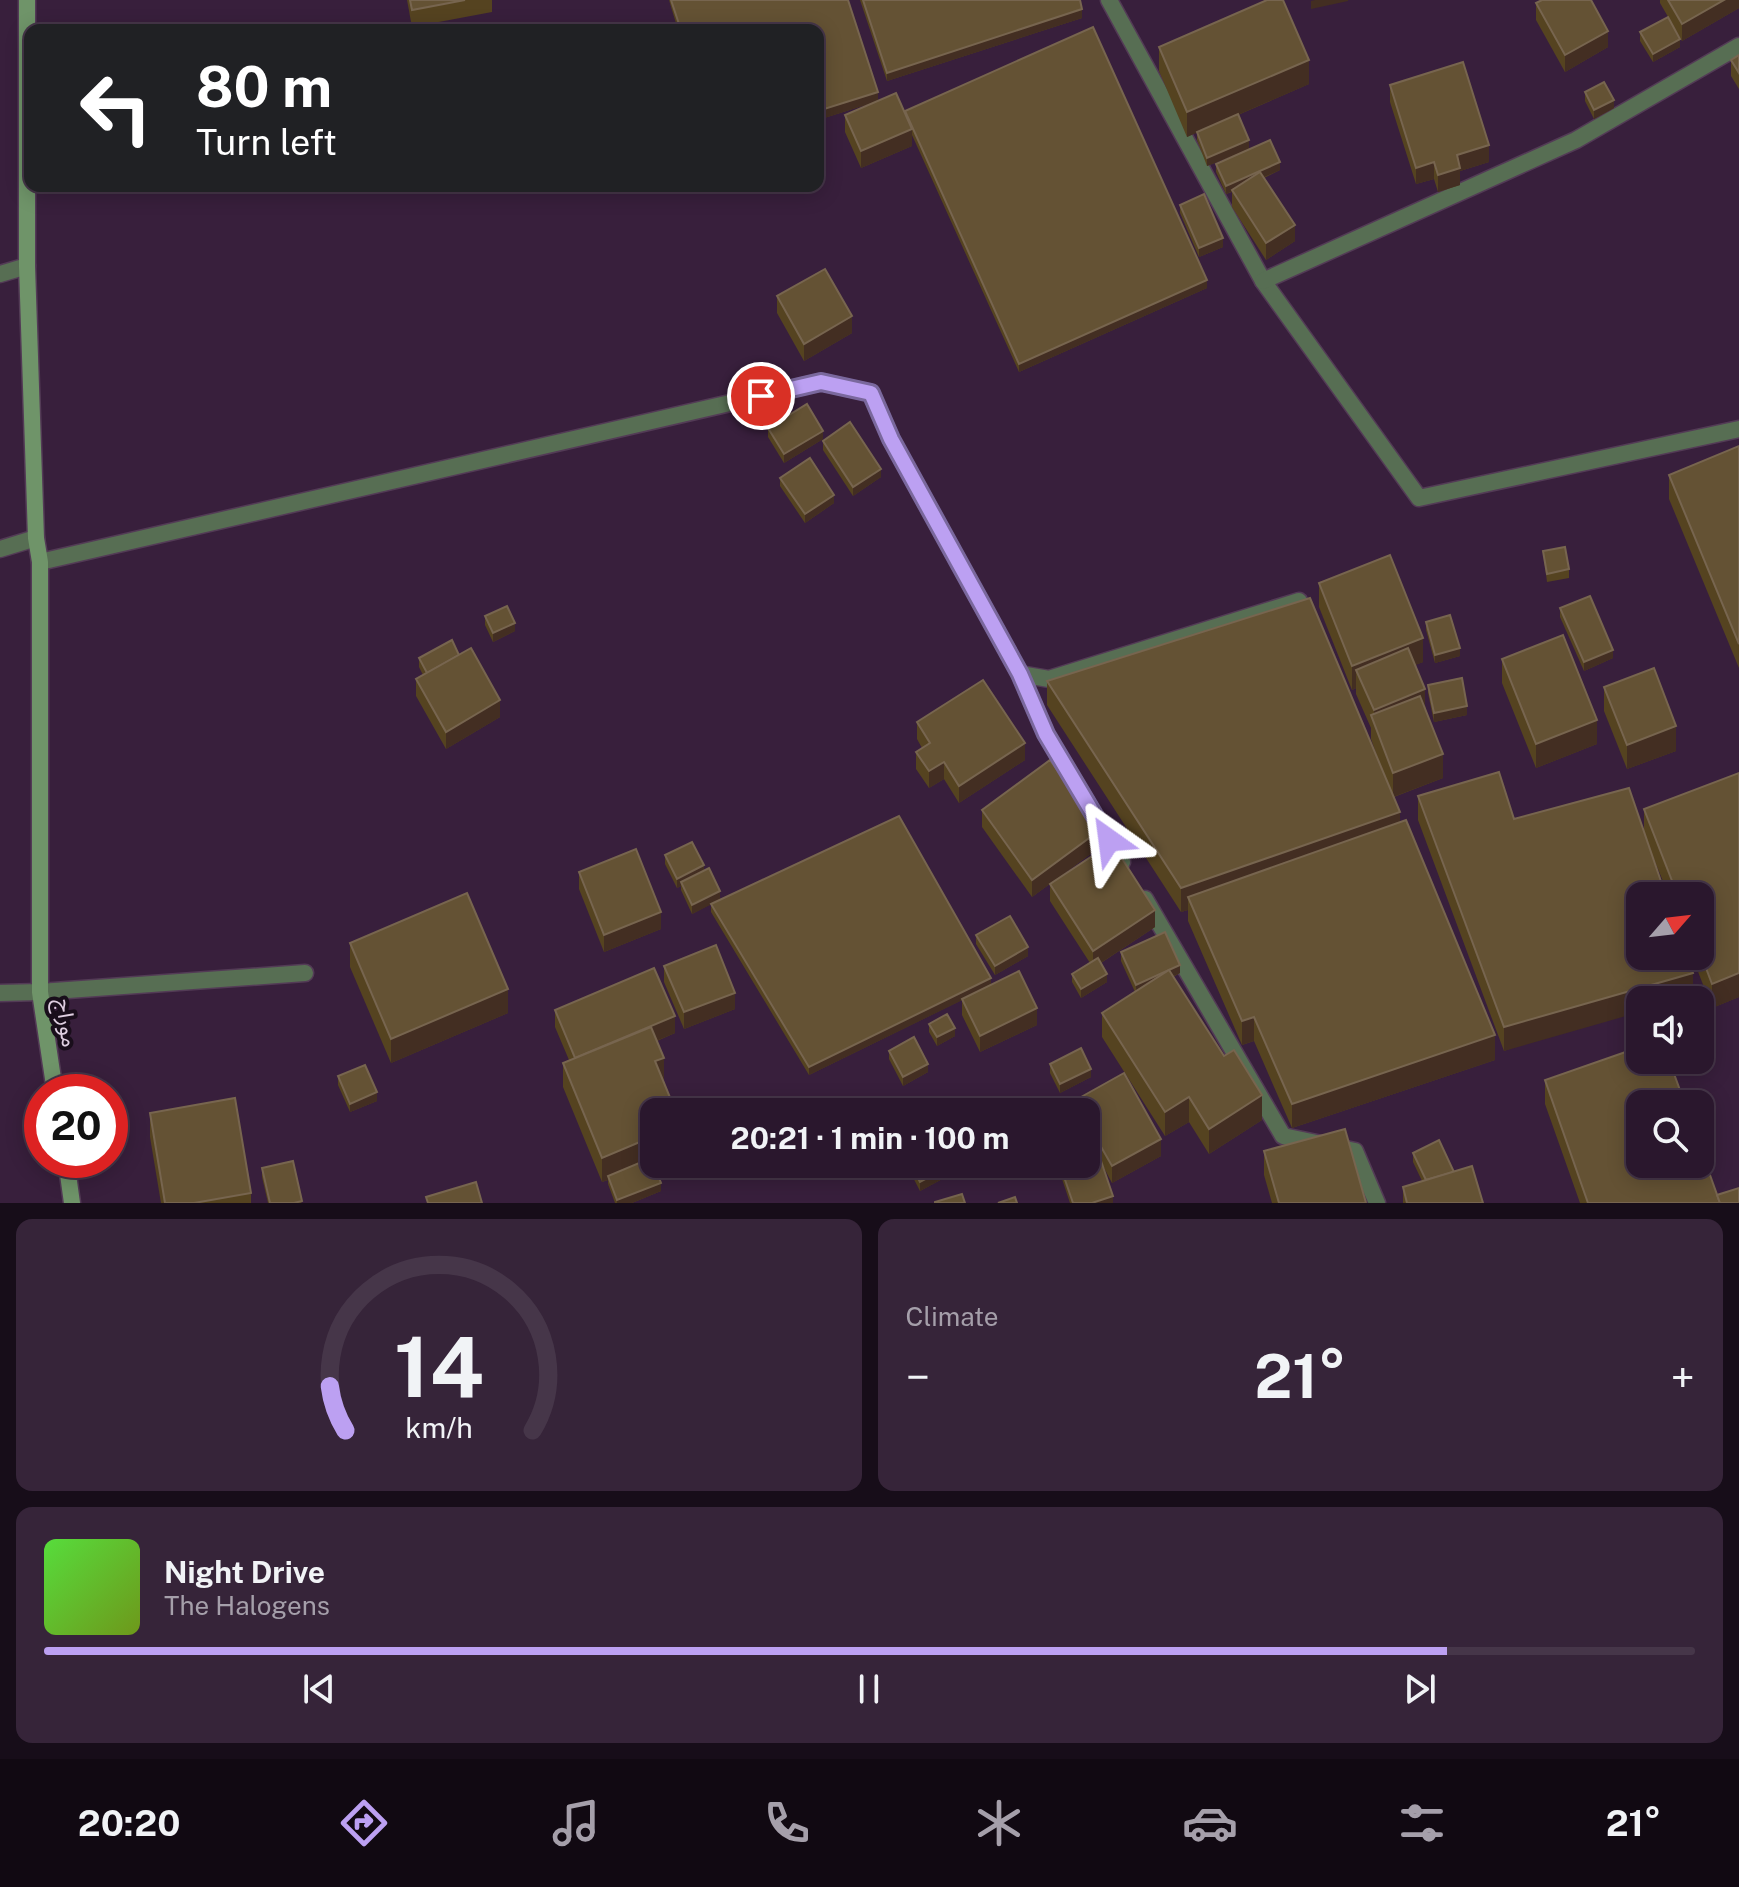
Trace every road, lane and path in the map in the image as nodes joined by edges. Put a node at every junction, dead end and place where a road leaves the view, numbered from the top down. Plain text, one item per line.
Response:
1 (27, 0) edge
2 (1109, 0) edge
3 (27, 24) edge
4 (1739, 46) edge
5 (27, 192) edge
6 (27, 266) junction
7 (0, 274) edge
8 (1263, 281) junction
9 (1739, 429) edge
10 (36, 538) junction
11 (0, 549) edge
12 (40, 562) junction
13 (1304, 600) edge
14 (1020, 674) junction
15 (305, 973) dead end
16 (40, 992) junction
17 (0, 993) edge
18 (52, 1074) edge
19 (69, 1178) edge
20 (72, 1203) edge
21 (1377, 1203) edge

1 - 3 main road, موراج
2 - 8 lane
4 - 8 lane
5 - 6 main road, موراج
6 - 7 lane
6 - 10 main road, موراج
8 - 9 lane
10 - 11 lane
10 - 12 main road, موراج
12 - 14 lane
12 - 16 main road, موراج
13 - 14 lane
14 - 21 lane
15 - 16 lane
16 - 17 lane
16 - 18 main road, موراج
19 - 20 main road

